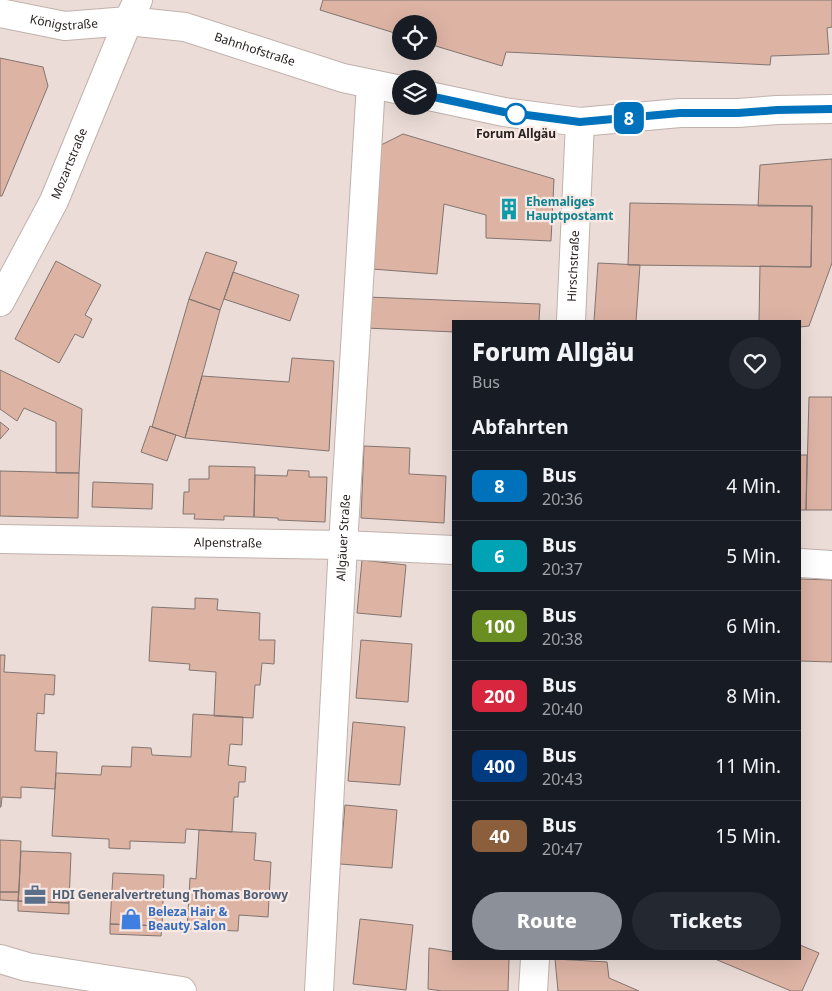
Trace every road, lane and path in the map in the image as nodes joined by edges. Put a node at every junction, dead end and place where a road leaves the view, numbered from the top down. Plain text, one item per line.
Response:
1 (133, 10) edge
2 (0, 13) edge
3 (371, 84) junction
4 (392, 88) edge
5 (437, 98) edge
6 (832, 109) edge
7 (580, 122) junction
8 (0, 302) edge
9 (571, 320) edge
10 (0, 538) edge
11 (343, 545) junction
12 (452, 550) edge
13 (801, 563) edge
14 (832, 564) edge
15 (0, 959) edge
16 (535, 960) edge
17 (182, 991) edge
18 (319, 991) edge
19 (533, 991) edge

1 - 2 street, Königstraße
1 - 3 street, Bahnhofstraße
1 - 8 street, Mozartstraße
3 - 4 street, Bahnhofstraße
3 - 11 street, Allgäuer Straße
5 - 7 street
6 - 7 street
7 - 9 street, Hirschstraße
10 - 11 street, Alpenstraße
11 - 12 street, Alpenstraße
11 - 18 street, Allgäuer Straße
13 - 14 street
15 - 17 street
16 - 19 street

